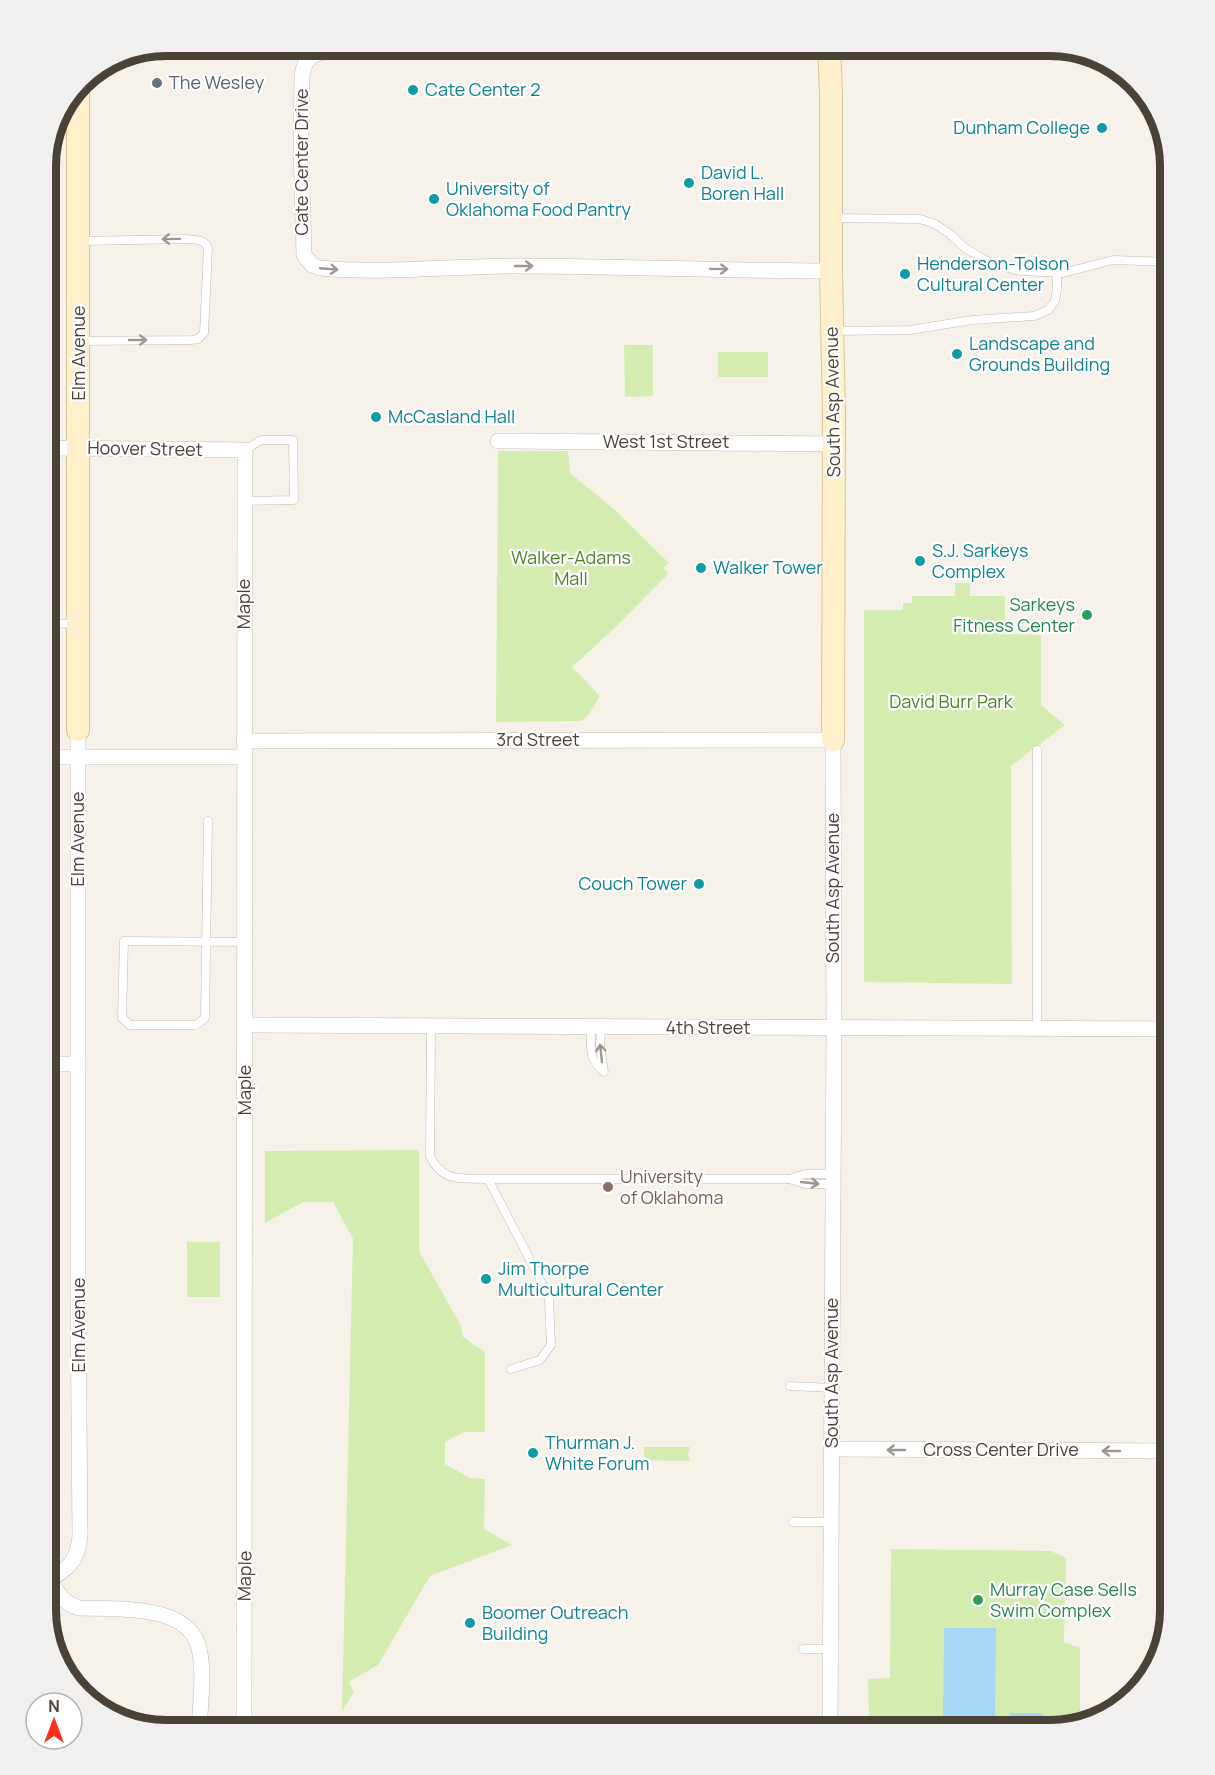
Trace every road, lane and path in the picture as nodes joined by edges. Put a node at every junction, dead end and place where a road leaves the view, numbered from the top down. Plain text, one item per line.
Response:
1 (312, 56) edge
2 (829, 56) edge
3 (78, 100) edge
4 (831, 218) junction
5 (79, 241) junction
6 (1160, 262) edge
7 (831, 271) junction
8 (1057, 272) junction
9 (833, 331) junction
10 (79, 341) junction
11 (498, 441) dead end
12 (834, 444) junction
13 (56, 448) edge
14 (79, 448) junction
15 (245, 450) junction
16 (245, 501) junction
17 (56, 623) edge
18 (78, 624) junction
19 (78, 730) joint
20 (833, 740) junction
21 (244, 741) junction
22 (1037, 750) dead end
23 (56, 757) edge
24 (78, 757) junction
25 (244, 757) junction
26 (207, 820) dead end
27 (206, 942) junction
28 (245, 942) junction
29 (245, 1025) junction
30 (430, 1027) junction
31 (834, 1028) junction
32 (1037, 1029) junction
33 (1160, 1029) edge
34 (56, 1064) edge
35 (78, 1064) junction
36 (488, 1179) junction
37 (833, 1179) junction
38 (511, 1369) dead end
39 (790, 1386) dead end
40 (832, 1388) junction
41 (832, 1449) junction
42 (1160, 1451) edge
43 (793, 1522) dead end
44 (831, 1522) junction
45 (56, 1576) edge
46 (56, 1592) edge
47 (803, 1649) dead end
48 (831, 1649) junction
49 (199, 1719) edge
50 (244, 1719) edge
51 (831, 1720) edge

1 -> 7 street, Cate Center Drive
2 - 4 street, South Asp Avenue
3 - 5 street, Elm Avenue
4 - 7 street, South Asp Avenue
4 - 8 lane
5 - 10 street, Elm Avenue
10 -> 5 lane
6 - 8 lane
7 - 9 street, South Asp Avenue
8 - 9 lane
9 - 12 street, South Asp Avenue
10 - 14 street, Elm Avenue
11 - 12 street, West 1st Street
12 - 20 street, South Asp Avenue
13 - 14 street, Hoover Street
14 - 15 street, Hoover Street
14 - 18 street, Elm Avenue
15 - 16 street, Maple
15 - 16 lane
16 - 21 street, Maple
17 - 18 lane
18 - 19 street, Elm Avenue
19 - 24 street, Elm Avenue
20 - 21 street, 3rd Street
20 - 31 street, South Asp Avenue
21 - 25 street, Maple
22 - 32 lane
23 - 24 street
24 - 25 street
24 - 35 street, Elm Avenue
25 - 28 street, Maple
26 - 27 lane
27 - 27 lane
27 - 28 lane
28 - 29 street, Maple
29 - 30 street, 4th Street
29 - 50 street, Maple
30 - 31 street, 4th Street
30 - 36 lane
31 - 32 street, 4th Street
31 - 37 street, South Asp Avenue
32 - 33 street, 4th Street
34 - 35 street
35 - 45 street, Elm Avenue
36 - 37 lane
36 - 38 lane
37 - 40 street, South Asp Avenue
39 - 40 lane
40 - 41 street, South Asp Avenue
42 -> 41 street, Cross Center Drive
41 - 44 street, South Asp Avenue
43 - 44 lane
44 - 48 street, South Asp Avenue
46 - 49 street, Elm Avenue
47 - 48 lane
48 - 51 street, South Asp Avenue

